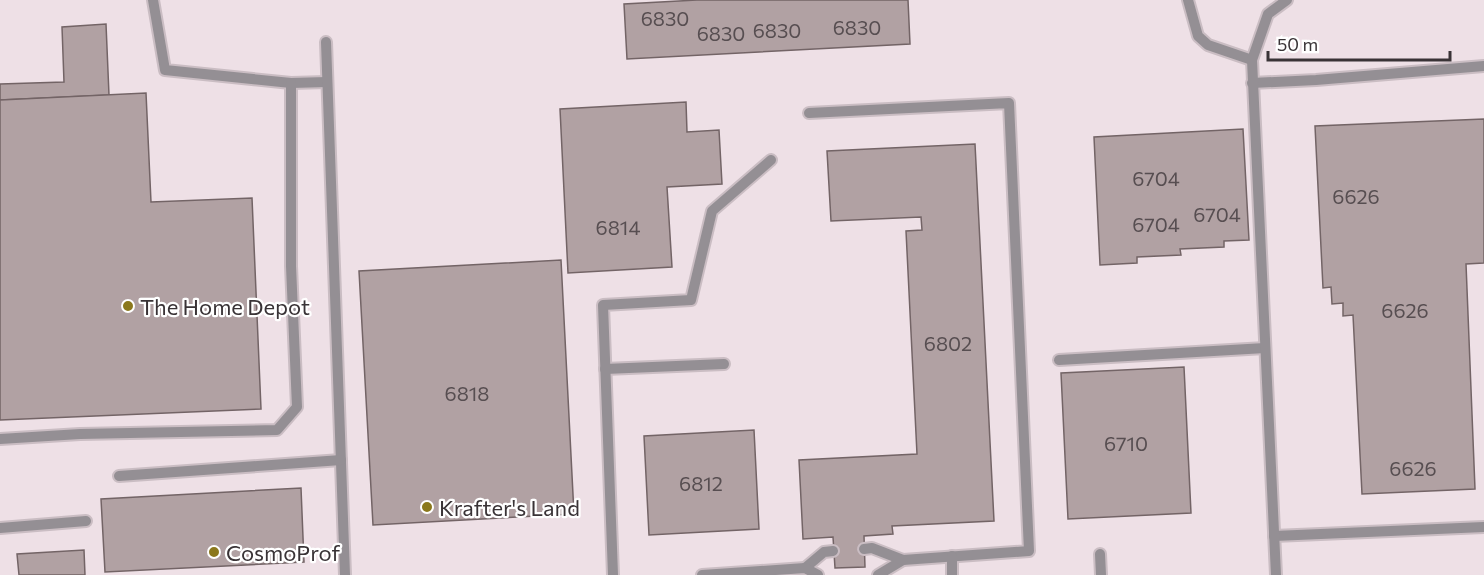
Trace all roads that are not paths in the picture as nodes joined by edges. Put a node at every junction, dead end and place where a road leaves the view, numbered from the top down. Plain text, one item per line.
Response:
1 (153, 0) edge
2 (1188, 0) edge
3 (1287, 0) edge
4 (326, 42) dead end
5 (1252, 60) junction
6 (1484, 66) edge
7 (327, 82) junction
8 (291, 83) junction
9 (1252, 83) junction
10 (809, 113) dead end
11 (771, 160) dead end
12 (1265, 348) junction
13 (1059, 360) dead end
14 (724, 364) dead end
15 (605, 369) junction
16 (0, 439) edge
17 (340, 460) junction
18 (119, 476) dead end
19 (86, 522) dead end
20 (1484, 527) edge
21 (0, 528) edge
22 (1274, 536) junction
23 (864, 549) dead end
24 (833, 551) dead end
25 (1100, 554) dead end
26 (952, 556) junction
27 (903, 560) junction
28 (805, 568) junction
29 (735, 574) edge
30 (345, 575) edge
31 (613, 575) edge
32 (702, 575) edge
33 (818, 575) edge
34 (878, 575) edge
35 (952, 575) edge
36 (1101, 575) edge
37 (1276, 575) edge

1 - 8 lane
2 - 5 lane
3 - 5 lane
4 - 7 lane
5 - 9 lane
6 - 9 lane
7 - 8 lane
7 - 17 lane
8 - 16 lane
9 - 12 lane
10 - 26 lane
11 - 15 lane
12 - 13 lane
12 - 22 lane
14 - 15 lane
15 - 31 lane
17 - 18 lane
17 - 30 lane
19 - 21 lane
20 - 22 lane
22 - 37 lane
23 - 27 lane
24 - 28 lane
25 - 36 lane
26 - 27 lane
26 - 35 lane
27 - 34 lane
28 - 29 lane
28 - 33 lane
29 - 32 lane

